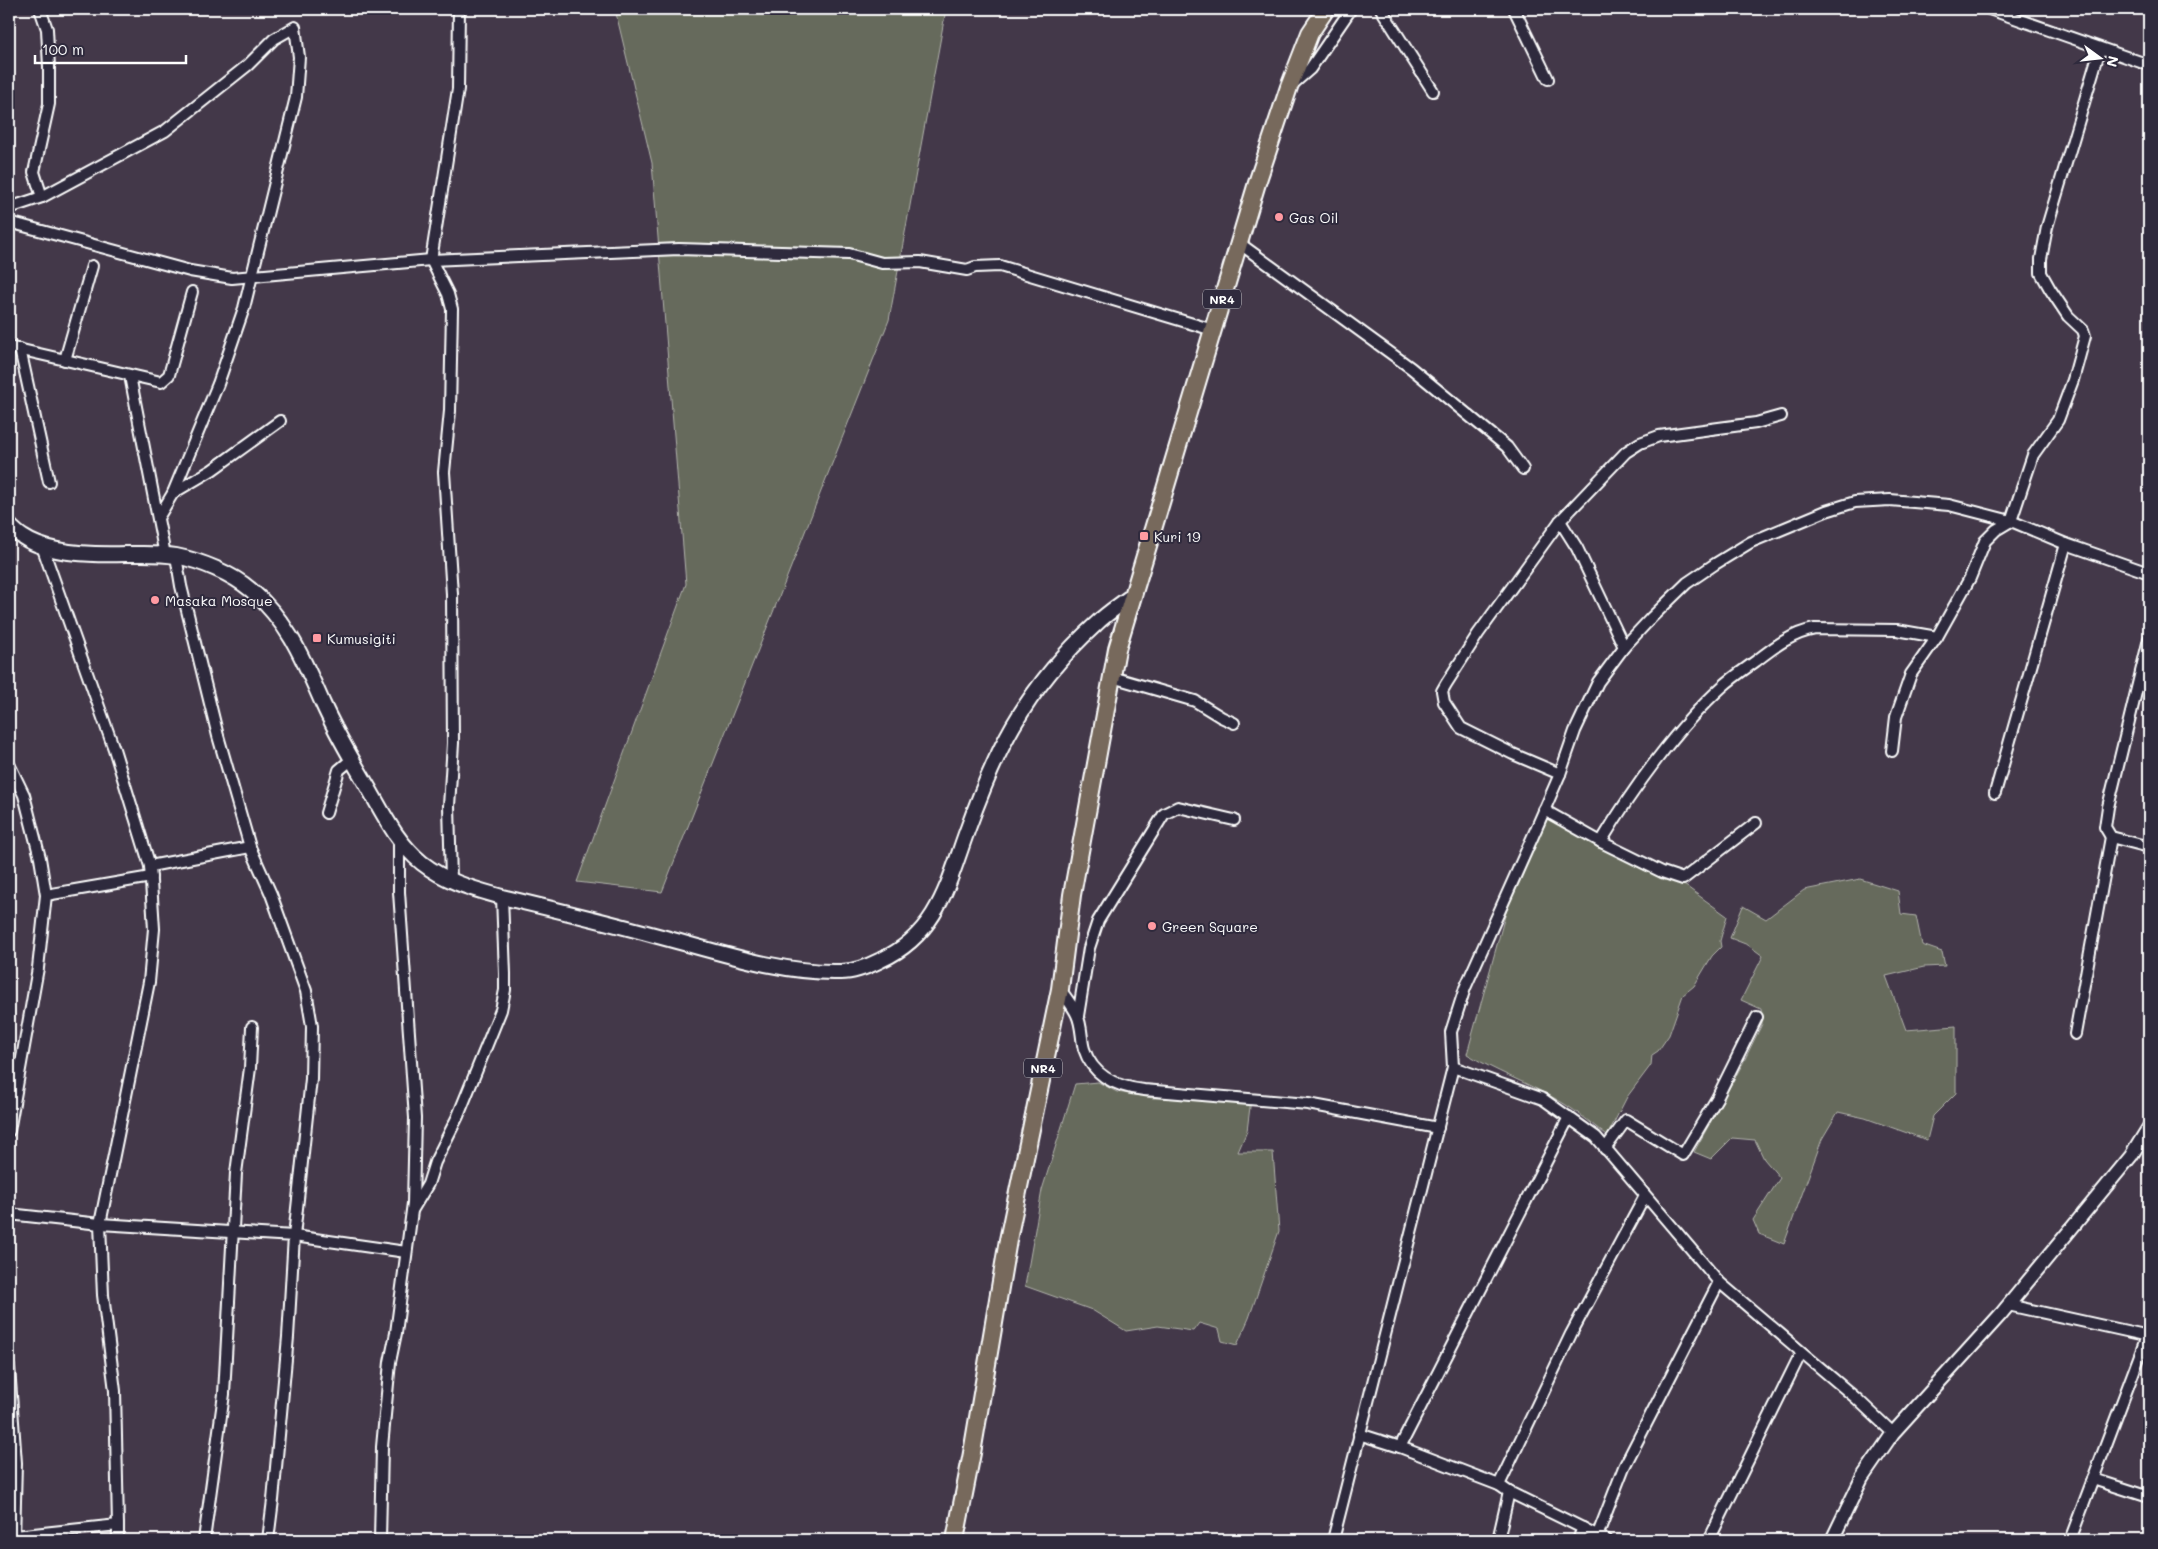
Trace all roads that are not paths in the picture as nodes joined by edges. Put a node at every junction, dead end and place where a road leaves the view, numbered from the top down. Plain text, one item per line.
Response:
1 (40, 9) edge
2 (459, 9) edge
3 (1326, 9) edge
4 (1351, 9) edge
5 (1381, 9) edge
6 (1514, 9) edge
7 (1990, 9) edge
8 (2100, 49) junction
9 (2149, 65) edge
10 (1548, 79) dead end
11 (1289, 87) junction
12 (1433, 91) dead end
13 (42, 197) junction
14 (9, 208) edge
15 (9, 222) edge
16 (1239, 243) junction
17 (431, 260) junction
18 (92, 266) dead end
19 (251, 277) junction
20 (192, 292) dead end
21 (1213, 330) junction
22 (9, 347) edge
23 (20, 349) junction
24 (65, 360) junction
25 (130, 376) junction
26 (1781, 416) dead end
27 (280, 421) dead end
28 (1523, 469) dead end
29 (48, 482) dead end
30 (172, 493) junction
31 (158, 518) junction
32 (1560, 521) junction
33 (2012, 521) junction
34 (9, 525) edge
35 (2066, 544) junction
36 (42, 546) junction
37 (170, 555) junction
38 (2149, 573) edge
39 (1133, 596) junction
40 (1937, 637) junction
41 (2149, 639) edge
42 (1624, 647) junction
43 (1112, 677) junction
44 (1234, 723) dead end
45 (1892, 752) dead end
46 (351, 760) junction
47 (9, 764) edge
48 (1560, 774) junction
49 (1995, 793) dead end
50 (1544, 810) junction
51 (326, 813) dead end
52 (1234, 820) dead end
53 (1756, 823) dead end
54 (2111, 837) junction
55 (399, 842) junction
56 (1601, 842) junction
57 (2149, 847) edge
58 (250, 848) junction
59 (150, 866) junction
60 (151, 877) junction
61 (451, 880) junction
62 (46, 895) junction
63 (502, 897) junction
64 (1060, 990) junction
65 (1078, 1016) junction
66 (1757, 1017) dead end
67 (252, 1026) dead end
68 (2075, 1034) dead end
69 (1453, 1067) junction
70 (1570, 1117) junction
71 (2149, 1127) edge
72 (1438, 1128) junction
73 (9, 1131) edge
74 (1605, 1148) junction
75 (1645, 1196) junction
76 (412, 1211) junction
77 (9, 1214) edge
78 (100, 1224) junction
79 (234, 1232) junction
80 (294, 1236) junction
81 (406, 1252) junction
82 (1719, 1282) junction
83 (2008, 1305) junction
84 (2149, 1334) edge
85 (1801, 1353) junction
86 (9, 1367) edge
87 (1893, 1433) junction
88 (1359, 1434) junction
89 (1400, 1447) junction
90 (2093, 1479) junction
91 (1500, 1485) junction
92 (1509, 1492) junction
93 (2149, 1497) edge
94 (118, 1525) junction
95 (1583, 1528) junction
96 (1598, 1534) junction
97 (15, 1538) edge
98 (118, 1540) edge
99 (204, 1540) edge
100 (268, 1540) edge
101 (380, 1540) edge
102 (955, 1540) edge
103 (1333, 1540) edge
104 (1498, 1540) edge
105 (1578, 1540) edge
106 (1607, 1540) edge
107 (1709, 1540) edge
108 (1832, 1540) edge
109 (2070, 1540) edge

1 - 13 street
2 - 17 street
3 - 11 highway, NR4
4 - 11 street
5 - 12 street
6 - 10 street
7 - 8 street
8 - 9 street
8 - 33 street
11 - 16 highway, NR4
13 - 14 street
13 - 19 street
15 - 19 street
16 - 21 highway, NR4
16 - 28 street
17 - 19 street
17 - 21 street
17 - 61 street
18 - 24 street
19 - 30 street
20 - 25 street
21 - 39 highway, NR4
22 - 23 street
23 - 24 street
23 - 29 street
24 - 25 street
25 - 31 street
26 - 32 street
27 - 30 street
30 - 31 street
31 - 37 street
32 - 42 street
32 - 48 street
33 - 35 street
33 - 40 street
33 - 42 street
34 - 36 main road
35 - 38 street
35 - 49 street
36 - 37 main road
36 - 59 street
37 - 46 main road
37 - 58 street
39 - 43 highway, NR4
39 - 63 main road
40 - 45 street
40 - 56 street
41 - 54 street
42 - 48 street
43 - 44 street
43 - 64 highway, NR4
46 - 51 street
46 - 55 main road
47 - 62 street
48 - 50 street
50 - 56 street
50 - 69 street
52 - 65 street
53 - 56 street
54 - 57 street
54 - 68 street
55 - 61 main road
55 - 76 street
58 - 59 street
58 - 80 street
59 - 60 street
60 - 62 street
60 - 78 street
61 - 63 main road
62 - 73 street
63 - 76 street
64 - 65 street
64 - 102 highway, NR4
65 - 72 street
66 - 74 street
67 - 79 street
69 - 70 street
69 - 72 street
70 - 74 street
70 - 89 street
71 - 83 street
72 - 88 street
74 - 75 street
75 - 82 street
75 - 91 street
76 - 81 street
77 - 78 street
78 - 79 street
78 - 94 street
79 - 80 street
79 - 99 street
80 - 81 street
80 - 100 street
81 - 101 street
82 - 85 street
82 - 96 street
83 - 84 street
83 - 87 street
84 - 90 street
85 - 87 street
85 - 107 street
86 - 97 street
87 - 108 street
88 - 89 street
88 - 103 street
89 - 91 street
90 - 93 street
90 - 109 street
91 - 92 street
92 - 95 street
92 - 104 street
94 - 97 street
94 - 98 street
95 - 96 street
95 - 105 street
96 - 106 street

